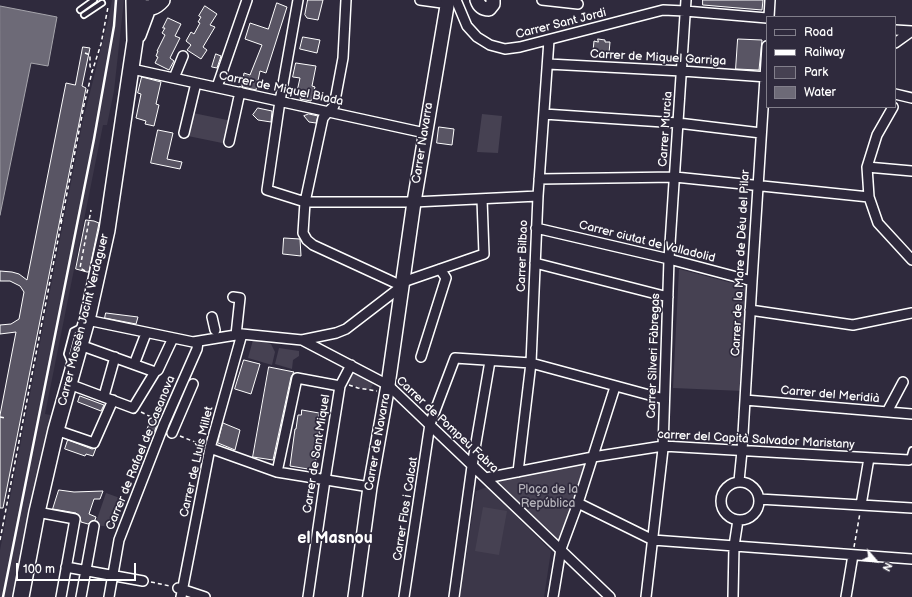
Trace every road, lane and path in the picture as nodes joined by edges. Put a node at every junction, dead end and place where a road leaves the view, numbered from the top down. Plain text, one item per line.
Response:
1 (94, 0) edge
2 (133, 0) edge
3 (162, 0) edge
4 (247, 0) edge
5 (298, 0) edge
6 (346, 0) edge
7 (420, 0) edge
8 (477, 0) edge
9 (493, 0) edge
10 (542, 0) edge
11 (686, 0) edge
12 (770, 0) edge
13 (448, 1) edge
14 (102, 3) dead end
15 (578, 4) dead end
16 (108, 6) dead end
17 (148, 8) junction
18 (80, 10) dead end
19 (685, 11) junction
20 (84, 15) dead end
21 (768, 16) edge
22 (766, 18) edge
23 (896, 30) edge
24 (912, 31) edge
25 (549, 40) junction
26 (135, 41) junction
27 (896, 42) edge
28 (85, 53) dead end
29 (183, 56) dead end
30 (548, 64) junction
31 (132, 69) junction
32 (682, 71) junction
33 (92, 72) junction
34 (766, 77) edge
35 (174, 78) junction
36 (196, 83) junction
37 (217, 87) junction
38 (240, 92) junction
39 (898, 94) edge
40 (912, 98) edge
41 (280, 101) junction
42 (892, 108) edge
43 (328, 112) junction
44 (544, 114) junction
45 (678, 123) junction
46 (184, 133) dead end
47 (425, 133) junction
48 (761, 133) junction
49 (230, 142) dead end
50 (867, 167) junction
51 (912, 170) edge
52 (675, 177) junction
53 (539, 179) junction
54 (758, 186) junction
55 (538, 196) junction
56 (869, 197) junction
57 (482, 199) junction
58 (305, 202) junction
59 (414, 202) junction
60 (91, 210) dead end
61 (62, 218) junction
62 (60, 222) dead end
63 (536, 228) junction
64 (669, 259) junction
65 (912, 260) edge
66 (535, 264) junction
67 (440, 269) junction
68 (87, 272) dead end
69 (752, 281) junction
70 (402, 284) junction
71 (233, 297) dead end
72 (668, 297) junction
73 (750, 310) junction
74 (912, 313) edge
75 (212, 317) dead end
76 (86, 322) junction
77 (215, 330) dead end
78 (239, 335) junction
79 (145, 336) dead end
80 (172, 338) junction
81 (302, 340) junction
82 (198, 342) junction
83 (80, 345) junction
84 (115, 357) junction
85 (421, 357) dead end
86 (490, 361) junction
87 (135, 362) dead end
88 (531, 363) junction
89 (351, 365) junction
90 (73, 369) junction
91 (155, 372) junction
92 (903, 382) dead end
93 (69, 384) junction
94 (193, 384) dead end
95 (341, 384) junction
96 (615, 387) junction
97 (387, 389) junction
98 (104, 396) junction
99 (664, 399) junction
100 (113, 400) junction
101 (745, 400) junction
102 (132, 408) junction
103 (887, 412) junction
104 (912, 414) edge
105 (0, 417) edge
106 (5, 418) dead end
107 (164, 424) junction
108 (430, 424) junction
109 (56, 430) junction
110 (172, 433) joint
111 (663, 446) junction
112 (210, 448) junction
113 (912, 450) edge
114 (742, 451) junction
115 (593, 457) junction
116 (869, 458) junction
117 (909, 460) joint
118 (472, 466) junction
119 (276, 472) junction
120 (518, 472) junction
121 (486, 478) junction
122 (325, 480) junction
123 (738, 481) junction
124 (370, 487) junction
125 (759, 499) junction
126 (578, 502) junction
127 (861, 505) junction
128 (912, 508) edge
129 (37, 512) junction
130 (738, 520) junction
131 (94, 526) dead end
132 (0, 540) edge
133 (653, 540) junction
134 (734, 546) junction
135 (561, 549) junction
136 (853, 555) junction
137 (912, 559) edge
138 (66, 567) junction
139 (85, 570) junction
140 (113, 575) junction
141 (144, 581) joint
142 (180, 591) edge
143 (602, 594) edge
144 (21, 597) edge
145 (61, 597) edge
146 (81, 597) edge
147 (109, 597) edge
148 (205, 597) edge
149 (308, 597) edge
150 (355, 597) edge
151 (404, 597) edge
152 (454, 597) edge
153 (553, 597) edge
154 (610, 597) edge
155 (646, 597) edge
156 (733, 597) edge
157 (846, 597) edge

1 - 18 lane
2 - 17 main road
2 - 26 main road
3 - 17 main road
4 - 37 street
5 - 41 street
6 - 43 street
7 - 13 street
8 - 9 street
10 - 15 street
11 - 19 street, Carrer Murcia
12 - 21 street
13 - 25 street, Carrer Sant Jordi
13 - 47 street, Carrer Navarra
14 - 20 lane
16 - 33 path
17 - 26 main road
19 - 22 street, Carrer Sant Jordi
19 - 25 street, Carrer Sant Jordi
19 - 32 street, Carrer Murcia
23 - 24 street
24 - 27 street
25 - 30 street, Carrer Bilbao
26 - 31 main road, Carrer Mossèn Jacint Verdaguer
28 - 33 path
29 - 35 street
30 - 32 street, Carrer de Miquel Garriga
30 - 44 street, Carrer Bilbao
31 - 35 street, Carrer de Miquel Biada
31 - 76 main road, Carrer Mossèn Jacint Verdaguer
32 - 34 street, Carrer de Miquel Garriga
32 - 45 street, Carrer Murcia
33 - 61 path
34 - 48 street, Carrer de la Mare de Déu del Pilar
35 - 36 street, Carrer de Miquel Biada
36 - 37 street, Carrer de Miquel Biada
36 - 46 street
37 - 38 street, Carrer de Miquel Biada
38 - 41 street, Carrer de Miquel Biada
38 - 49 street
39 - 40 street
41 - 43 street, Carrer de Miquel Biada
41 - 58 street
42 - 50 street
43 - 47 street, Carrer de Miquel Biada
43 - 58 street
44 - 45 street
44 - 53 street, Carrer Bilbao
45 - 48 street
45 - 52 street, Carrer Murcia
47 - 59 street, Carrer Navarra
48 - 54 street, Carrer de la Mare de Déu del Pilar
50 - 51 street
50 - 56 street
52 - 53 street
52 - 54 street
52 - 64 street, Carrer Murcia
53 - 55 street, Carrer Bilbao
54 - 56 street
54 - 69 street, Carrer de la Mare de Déu del Pilar
55 - 57 street
55 - 63 street, Carrer Bilbao
56 - 65 street
57 - 59 street
57 - 67 street
58 - 59 street
58 - 70 street
59 - 70 street, Carrer Navarra
60 - 68 path
61 - 62 path
61 - 132 path
63 - 64 street, Carrer ciutat de Valladolid
63 - 66 street, Carrer Bilbao
64 - 69 street, Carrer ciutat de Valladolid
64 - 72 street, Carrer Silveri Fàbregas
66 - 72 street
66 - 88 street, Carrer Bilbao
67 - 70 street
67 - 85 street
69 - 73 street, Carrer de la Mare de Déu del Pilar
70 - 81 street
70 - 97 street, Carrer de Navarra
71 - 78 street, Carrer de Lluís Millet
72 - 99 street, Carrer Silveri Fàbregas
73 - 74 street
73 - 101 street, Carrer de la Mare de Déu del Pilar
75 - 77 street
76 - 80 street
76 - 83 main road, Carrer Mossèn Jacint Verdaguer
76 - 90 lane
78 - 81 street
78 - 82 street
78 - 112 street, Carrer de Lluís Millet
79 - 87 street
80 - 82 street
80 - 91 street
81 - 89 street, Carrer de Pompeu Fabra
82 - 107 street, Carrer de Rafael de Casanova
83 - 84 street
83 - 90 main road, Carrer Mossèn Jacint Verdaguer
84 - 91 street
84 - 98 street
86 - 88 street
86 - 108 street, Carrer Flos i Calcat
86 - 118 street
88 - 96 street
88 - 120 street, Carrer Bilbao
89 - 95 street, Carrer de Sant Miquel
89 - 97 street, Carrer de Pompeu Fabra
90 - 93 main road, Carrer Mossèn Jacint Verdaguer
91 - 102 street
92 - 103 street
93 - 98 street
93 - 109 main road, Carrer Mossèn Jacint Verdaguer
94 - 110 street
95 - 97 path
95 - 119 street
95 - 122 street, Carrer de Sant Miquel
96 - 99 street
96 - 115 street
97 - 108 street, Carrer de Pompeu Fabra
97 - 124 street, Carrer de Navarra
98 - 100 street
99 - 111 street, Carrer Silveri Fàbregas
100 - 102 street
100 - 109 street
101 - 103 street, Carrer del Meridià
101 - 114 street, Carrer de la Mare de Déu del Pilar
102 - 107 path
103 - 104 street, Carrer del Meridià
105 - 106 path
107 - 140 street, Carrer de Rafael de Casanova
108 - 118 street, Carrer de Pompeu Fabra
108 - 151 street, Carrer Flos i Calcat
109 - 129 main road, Carrer Mossèn Jacint Verdaguer
110 - 112 path
111 - 114 street, carrer del Capità Salvador Maristany
111 - 115 street, carrer del Capità Salvador Maristany
111 - 133 street, Carrer Silveri Fàbregas
112 - 119 street
112 - 142 street, Carrer de Lluís Millet
113 - 117 lane
114 - 116 street, carrer del Capità Salvador Maristany
114 - 123 street, Carrer de la Mare de Déu del Pilar
115 - 120 street, carrer del Capità Salvador Maristany
115 - 126 street
116 - 117 street, carrer del Capità Salvador Maristany
116 - 127 street
118 - 121 street, Carrer de Pompeu Fabra
118 - 152 street
119 - 122 street
120 - 121 street, carrer del Capità Salvador Maristany
121 - 135 street, Carrer de Pompeu Fabra
122 - 124 street
122 - 149 street, Carrer de Sant Miquel
123 - 125 street
123 - 130 street
124 - 150 street, Carrer de Navarra
125 - 127 street
125 - 130 street
126 - 133 street
126 - 135 street
127 - 128 street
127 - 136 path
129 - 138 street
129 - 144 main road, Carrer Mossèn Jacint Verdaguer
130 - 134 street
131 - 139 street
133 - 134 street
133 - 155 street, Carrer Silveri Fàbregas
134 - 136 street
134 - 156 street
135 - 143 street, Carrer de Pompeu Fabra
135 - 153 street
136 - 137 street
136 - 157 street
138 - 139 street
138 - 145 street
139 - 140 street
139 - 146 street
140 - 141 street
140 - 147 street, Carrer de Rafael de Casanova
141 - 142 path
142 - 148 street
143 - 154 street, Carrer de Pompeu Fabra

